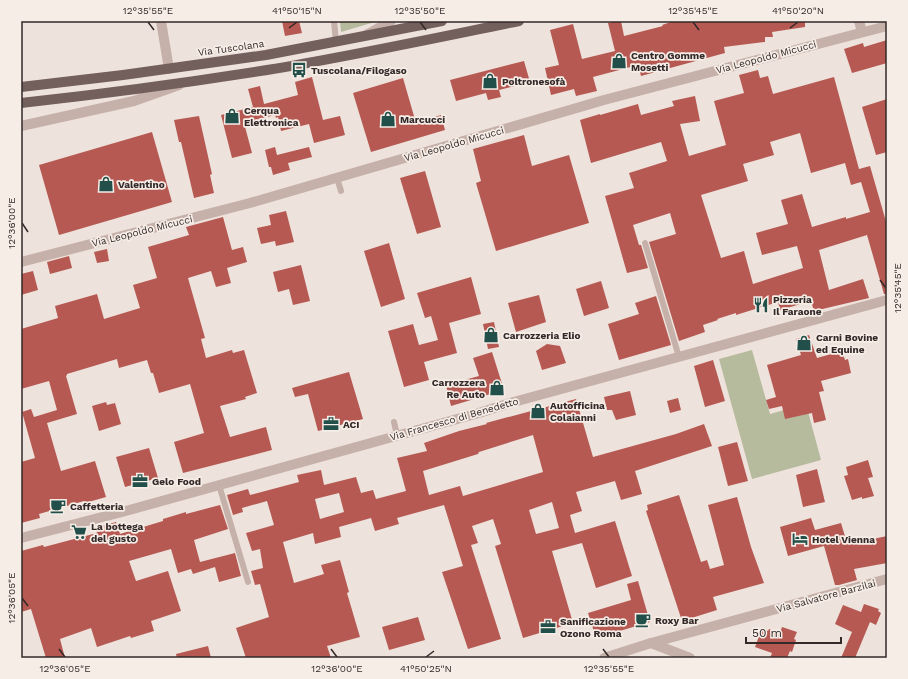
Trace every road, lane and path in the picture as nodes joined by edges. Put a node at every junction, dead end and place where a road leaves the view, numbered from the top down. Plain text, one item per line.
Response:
1 (161, 21) edge
2 (334, 21) edge
3 (391, 21) edge
4 (442, 21) edge
5 (519, 21) edge
6 (859, 21) edge
7 (887, 26) edge
8 (862, 32) junction
9 (364, 36) junction
10 (336, 42) junction
11 (169, 69) junction
12 (186, 83) junction
13 (21, 87) edge
14 (21, 103) edge
15 (21, 126) edge
16 (337, 178) junction
17 (341, 192) dead end
18 (645, 243) dead end
19 (21, 262) edge
20 (887, 300) edge
21 (679, 357) junction
22 (394, 422) dead end
23 (397, 435) junction
24 (219, 485) junction
25 (21, 538) edge
26 (887, 579) edge
27 (248, 582) dead end
28 (651, 643) junction
29 (604, 658) edge
30 (690, 658) edge

1 - 11 street
2 - 10 lane
3 - 9 street
4 - 9 main road, Via Tuscolana
5 - 12 main road
6 - 8 street
7 - 8 street, Via Leopoldo Micucci
8 - 16 street, Via Leopoldo Micucci
9 - 10 main road, Via Tuscolana
10 - 11 main road, Via Tuscolana
11 - 13 main road, Via Tuscolana
12 - 14 main road
12 - 15 street
16 - 17 lane
16 - 19 street, Via Leopoldo Micucci
18 - 21 lane
20 - 21 street, Via Francesco di Benedetto
21 - 23 street, Via Francesco di Benedetto
22 - 23 lane
23 - 24 street, Via Francesco di Benedetto
24 - 25 street, Via Francesco di Benedetto
24 - 27 lane
26 - 28 street, Via Salvatore Barzilai
28 - 29 street, Via Salvatore Barzilai
28 - 30 street

